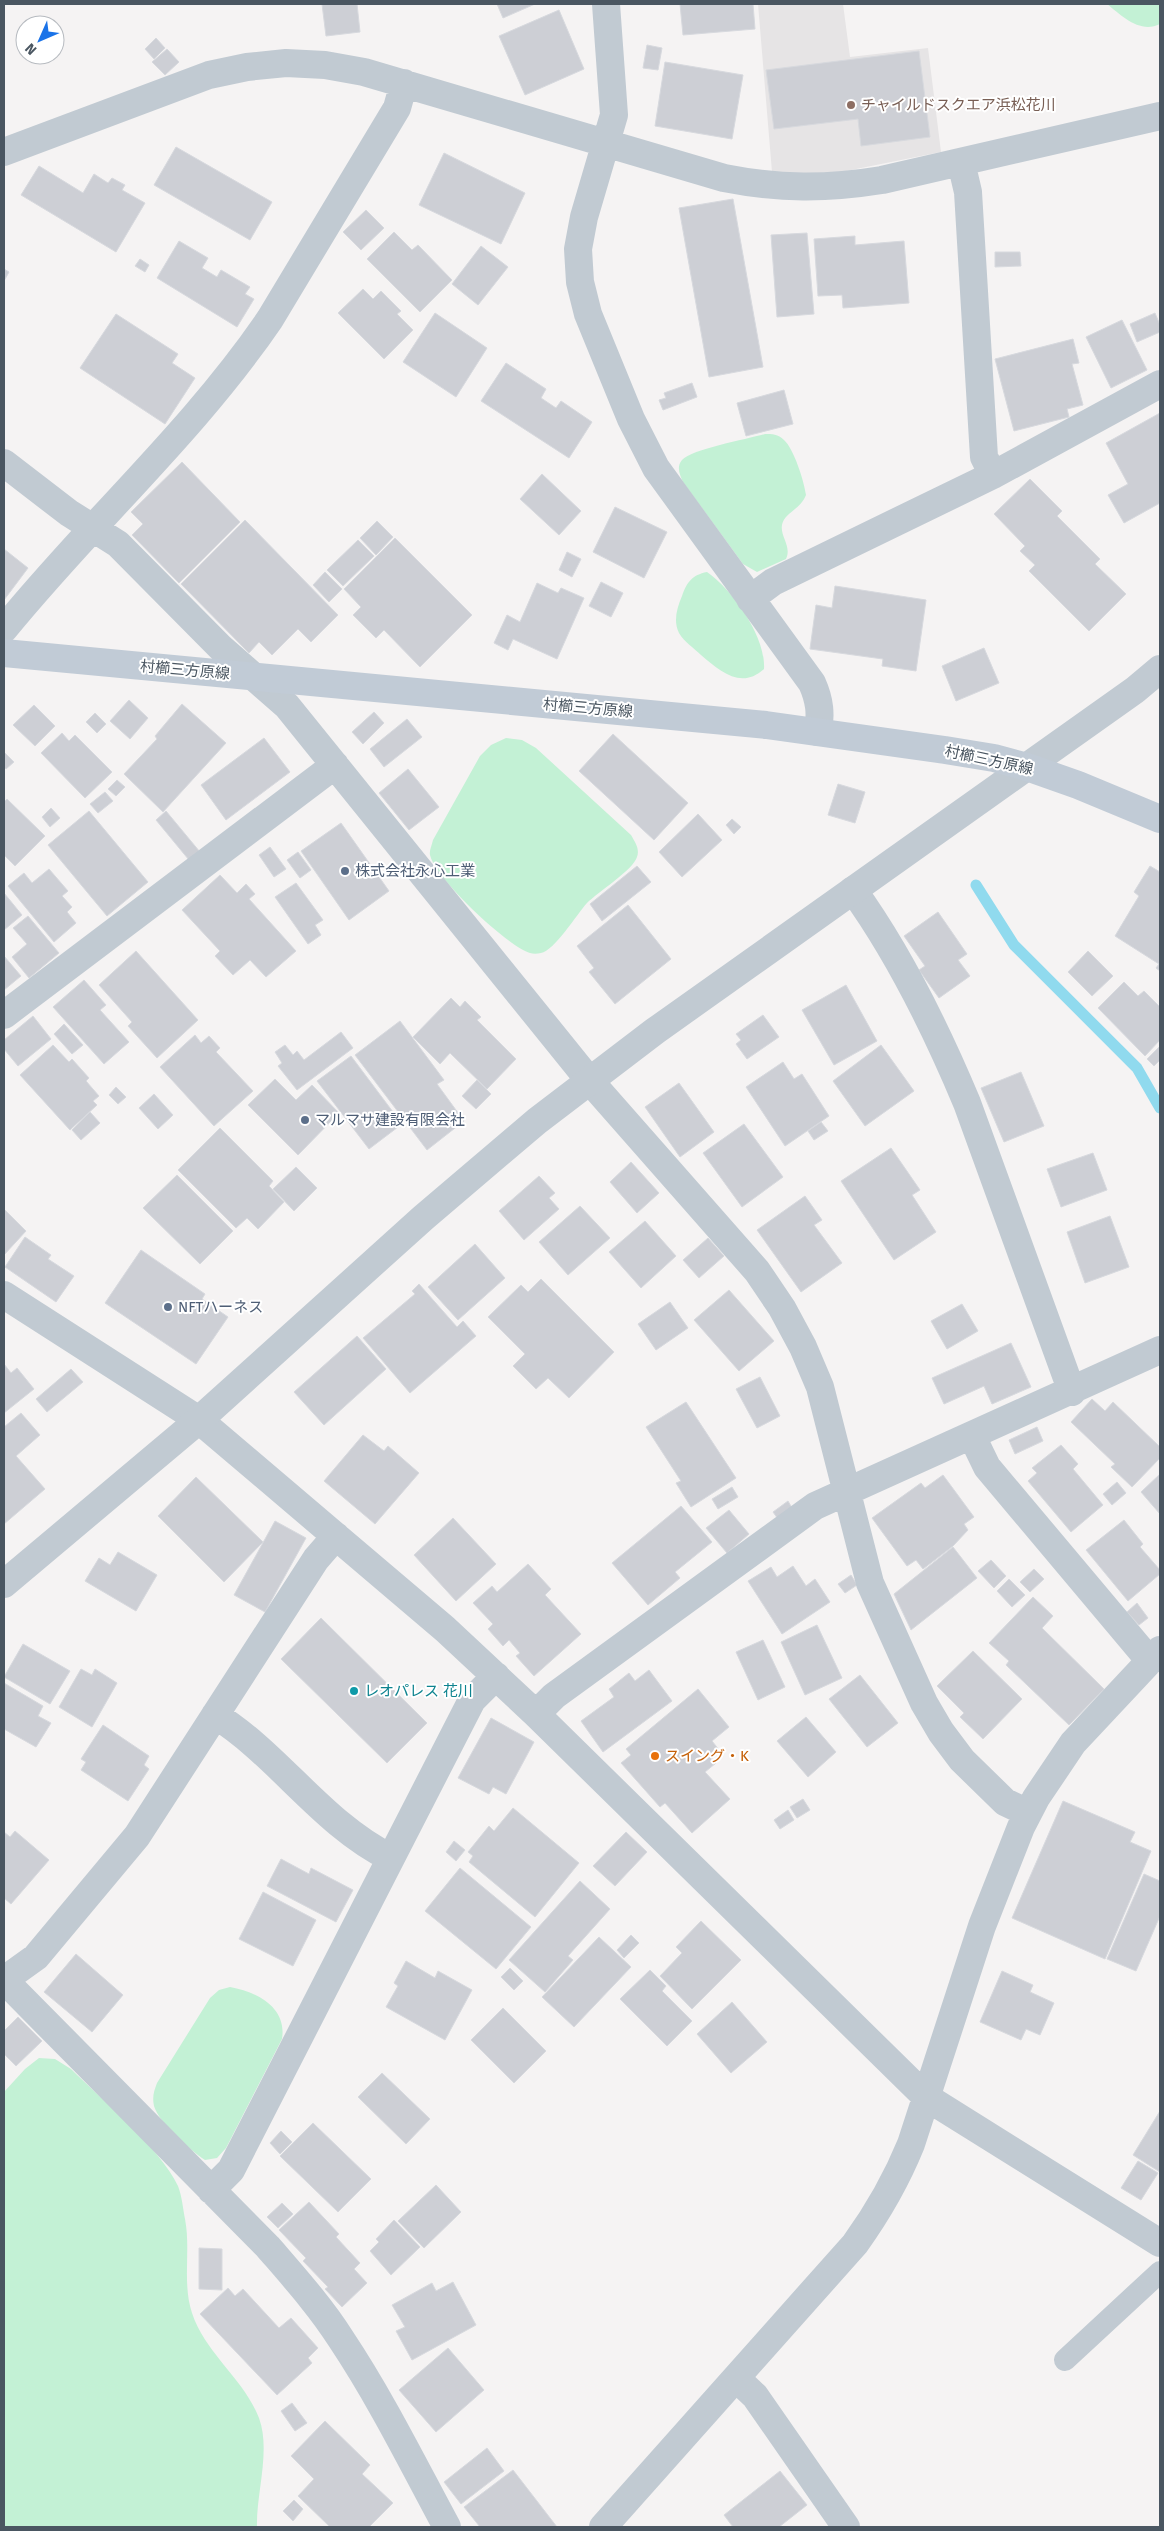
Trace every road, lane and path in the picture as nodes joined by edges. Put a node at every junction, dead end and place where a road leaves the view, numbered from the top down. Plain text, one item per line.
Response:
1 (606, 4) edge
2 (404, 83) junction
3 (1160, 116) edge
4 (606, 144) junction
5 (4, 152) edge
6 (961, 162) junction
7 (1160, 384) edge
8 (4, 463) edge
9 (993, 475) junction
10 (94, 529) junction
11 (750, 599) junction
12 (4, 629) edge
13 (4, 653) edge
14 (1160, 669) edge
15 (254, 677) junction
16 (818, 732) junction
17 (335, 765) junction
18 (1027, 767) junction
19 (1160, 819) edge
20 (853, 890) junction
21 (4, 1015) edge
22 (589, 1080) junction
23 (4, 1295) edge
24 (1160, 1350) edge
25 (1072, 1392) junction
26 (199, 1420) junction
27 (972, 1436) junction
28 (846, 1492) junction
29 (336, 1536) junction
30 (4, 1584) edge
31 (1155, 1655) edge
32 (496, 1676) junction
33 (536, 1714) junction
34 (215, 1715) junction
35 (1028, 1813) junction
36 (391, 1858) junction
37 (4, 1980) edge
38 (926, 2097) junction
39 (211, 2190) junction
40 (1160, 2243) edge
41 (1160, 2272) edge
42 (1065, 2360) dead end
43 (736, 2378) junction
44 (447, 2527) edge
45 (603, 2527) edge
46 (846, 2527) edge

1 - 4 street
2 - 4 street
2 - 5 street
2 - 10 street
3 - 6 street
4 - 6 street
4 - 11 street
6 - 9 street
7 - 9 street
8 - 10 street
9 - 11 street
10 - 12 street
10 - 15 street
11 - 16 street
13 - 15 main road, 村櫛三方原線
14 - 18 street
15 - 16 main road, 村櫛三方原線
15 - 17 street
16 - 18 main road, 村櫛三方原線
17 - 21 street
17 - 22 street
18 - 19 main road, 村櫛三方原線
18 - 20 street
20 - 22 street
20 - 25 street
22 - 26 street
22 - 28 street
23 - 26 street
24 - 25 street
25 - 27 street
26 - 29 street
26 - 30 street
27 - 28 street
27 - 31 street
28 - 33 street
28 - 35 street
29 - 32 street
29 - 34 street
31 - 35 street
32 - 33 street
32 - 36 street
33 - 38 street
34 - 36 street
34 - 37 street
35 - 38 street
36 - 39 street
37 - 39 street
38 - 40 street
38 - 43 street
39 - 44 street
41 - 42 lane
43 - 45 street
43 - 46 street

